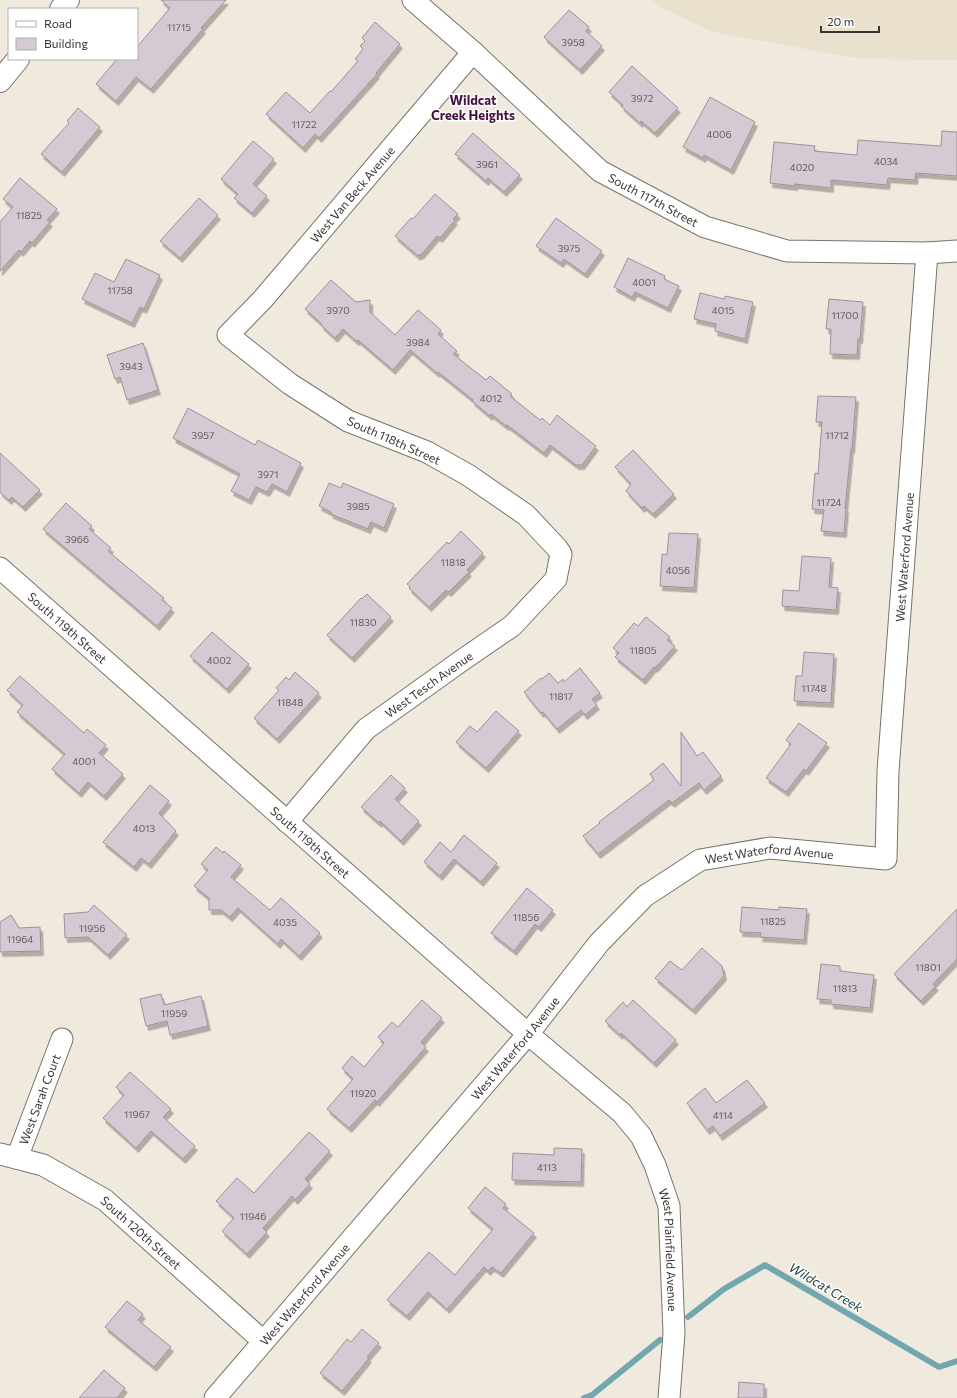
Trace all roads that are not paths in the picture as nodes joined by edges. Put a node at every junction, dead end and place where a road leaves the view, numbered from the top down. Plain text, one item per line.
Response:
1 (68, 0) edge
2 (412, 0) edge
3 (62, 8) edge
4 (472, 52) junction
5 (17, 60) edge
6 (0, 81) edge
7 (957, 251) edge
8 (927, 253) junction
9 (228, 335) joint
10 (557, 548) joint
11 (0, 568) edge
12 (287, 822) junction
13 (528, 1034) junction
14 (62, 1039) dead end
15 (622, 1113) joint
16 (8, 1156) edge
17 (263, 1340) junction
18 (215, 1398) edge
19 (669, 1398) edge

1 - 3 street
2 - 4 street, South 117th Street
4 - 8 street, South 117th Street
4 - 9 street, West Van Beck Avenue
5 - 6 street
7 - 8 street, South 117th Street
8 - 13 street, West Waterford Avenue
9 - 10 street, South 118th Street
10 - 12 street, West Tesch Avenue
11 - 12 street, South 119th Street
12 - 13 street, South 119th Street
13 - 15 street, South 119th Street
13 - 17 street, West Waterford Avenue
14 - 16 street, West Sarah Court
15 - 19 street, West Plainfield Avenue
16 - 17 street, South 120th Street
17 - 18 street, West Waterford Avenue

